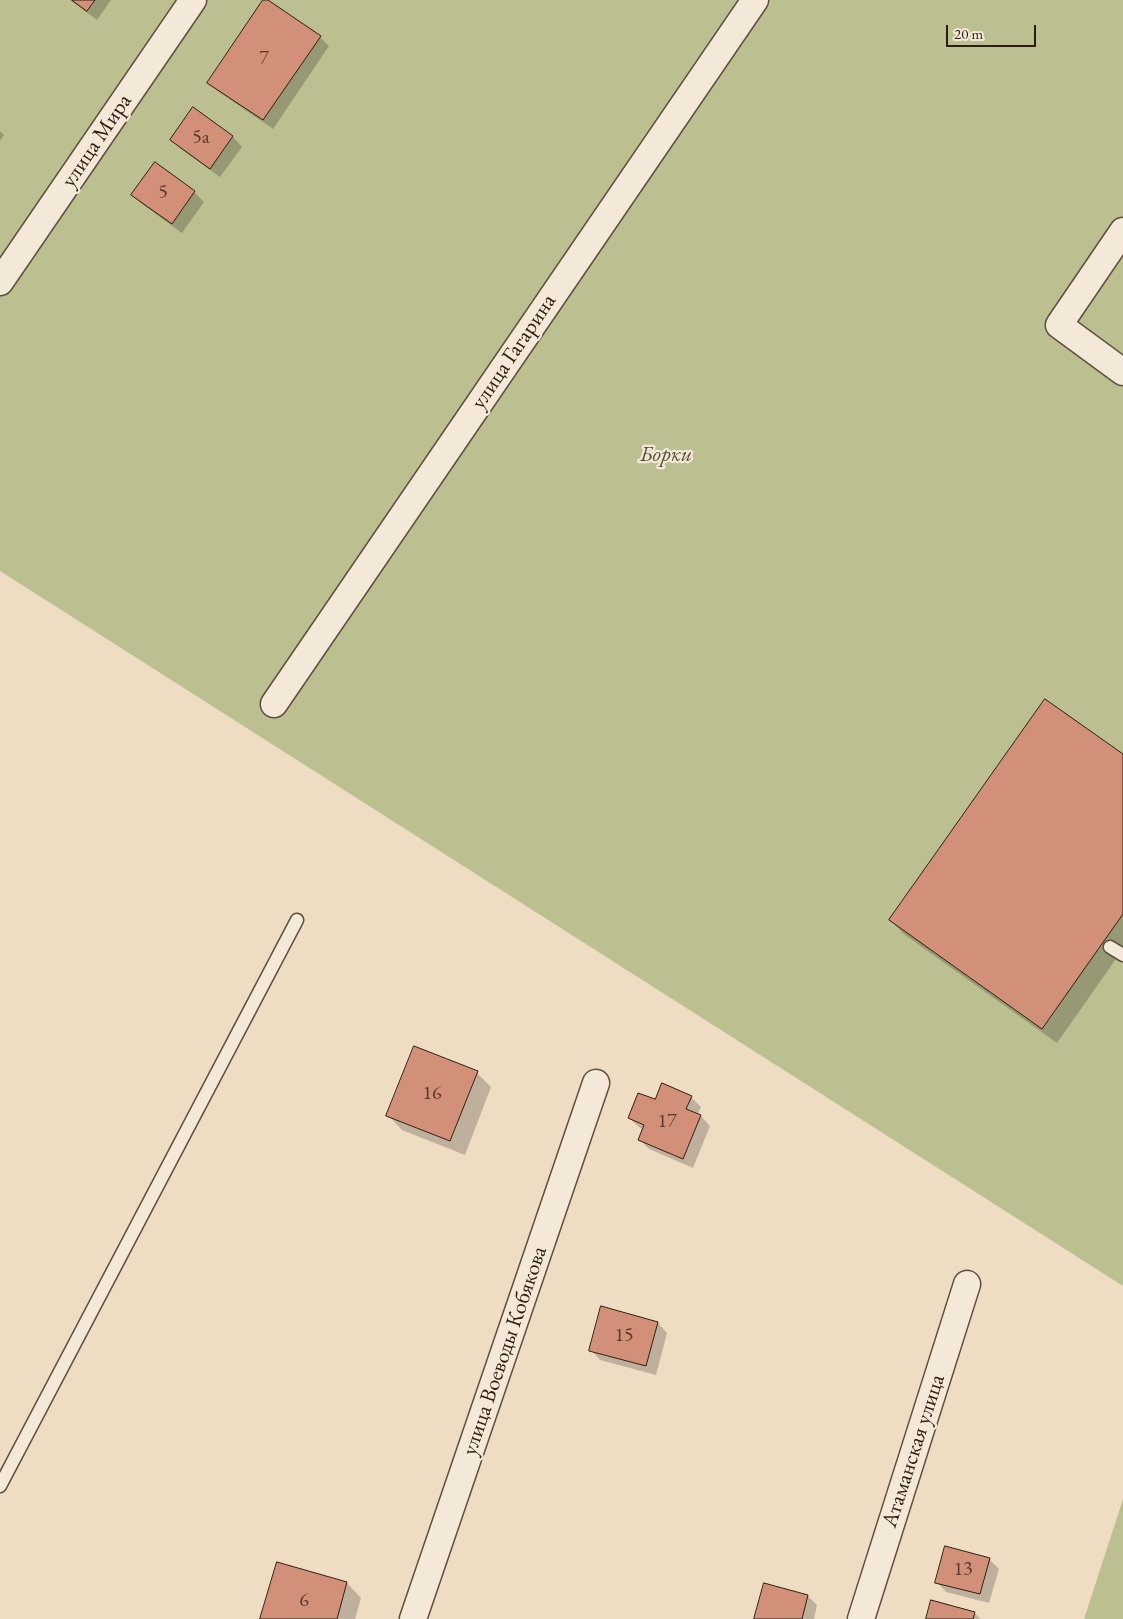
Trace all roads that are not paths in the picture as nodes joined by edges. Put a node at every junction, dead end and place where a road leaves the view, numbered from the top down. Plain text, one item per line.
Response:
1 (193, 0) edge
2 (755, 0) edge
3 (1123, 231) edge
4 (0, 282) edge
5 (1123, 372) edge
6 (274, 704) dead end
7 (296, 920) dead end
8 (1110, 947) dead end
9 (1123, 954) edge
10 (596, 1083) dead end
11 (967, 1284) dead end
12 (0, 1486) edge
13 (414, 1619) edge
14 (861, 1619) edge

1 - 4 street, улица Мира
2 - 6 street, улица Гагарина
3 - 5 street
7 - 12 lane
8 - 9 lane
10 - 13 street, улица Воеводы Кобякова
11 - 14 street, Атаманская улица

